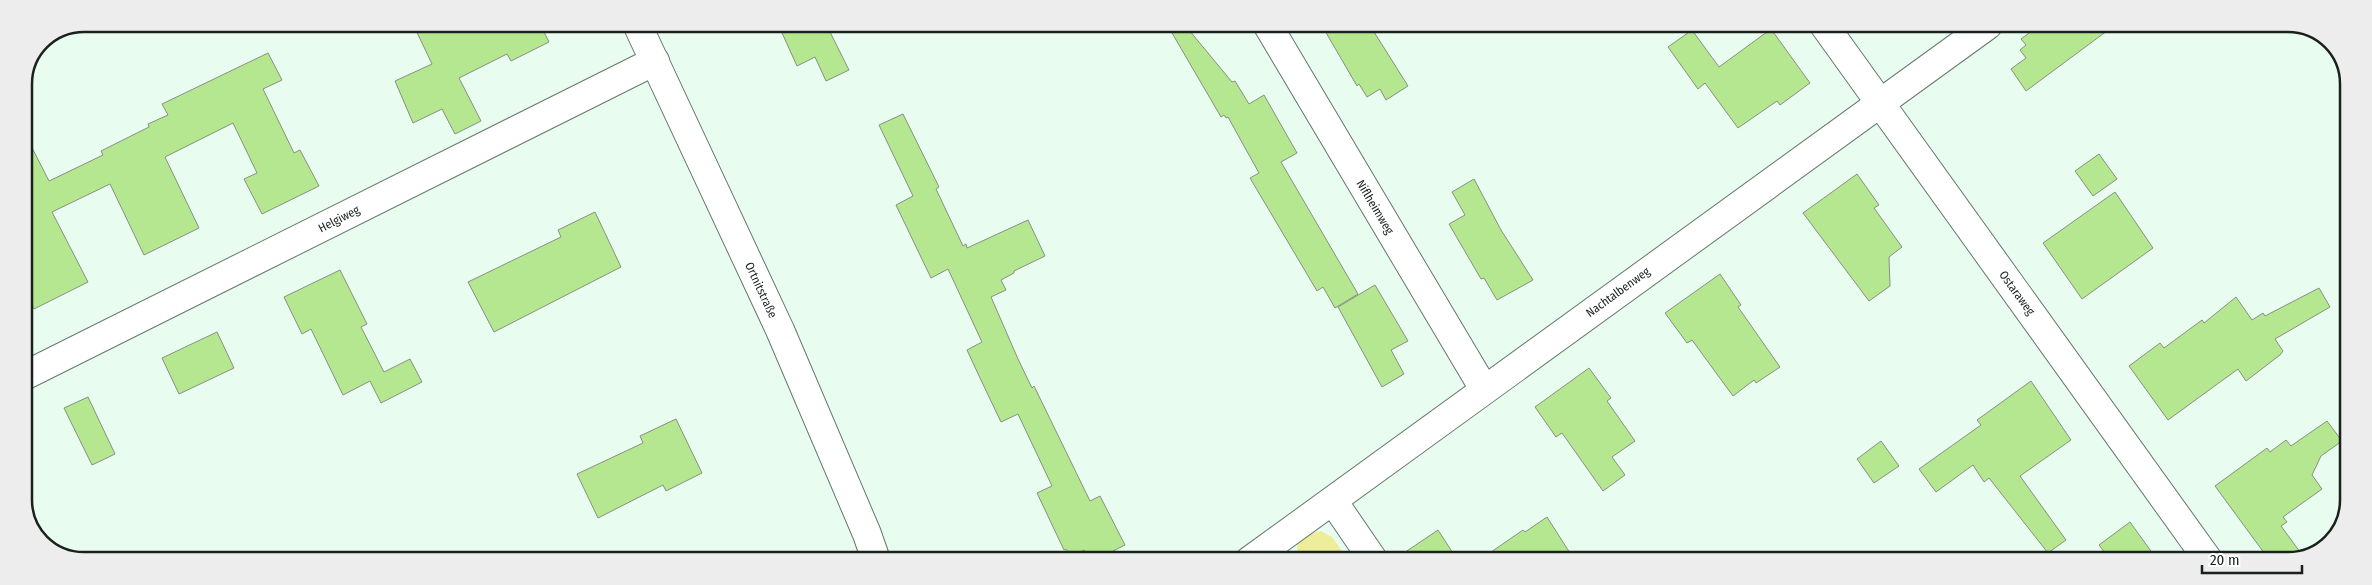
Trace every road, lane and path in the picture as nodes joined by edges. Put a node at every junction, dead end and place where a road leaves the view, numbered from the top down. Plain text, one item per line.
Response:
1 (641, 32) edge
2 (1272, 32) edge
3 (1829, 32) edge
4 (1978, 32) edge
5 (655, 62) junction
6 (1880, 102) junction
7 (33, 372) edge
8 (1484, 389) junction
9 (1333, 501) junction
10 (873, 552) edge
11 (1280, 552) edge
12 (1368, 552) edge
13 (2203, 552) edge

1 - 5 street, Ortnitstraße
2 - 8 street, Niflheimweg
3 - 6 street, Ostaraweg
4 - 6 street, Nachtalbenweg
5 - 7 street, Helgiweg
5 - 10 street, Ortnitstraße
6 - 8 street, Nachtalbenweg
6 - 13 street, Ostaraweg
8 - 9 street, Nachtalbenweg
9 - 11 street, Nachtalbenweg
9 - 12 street

